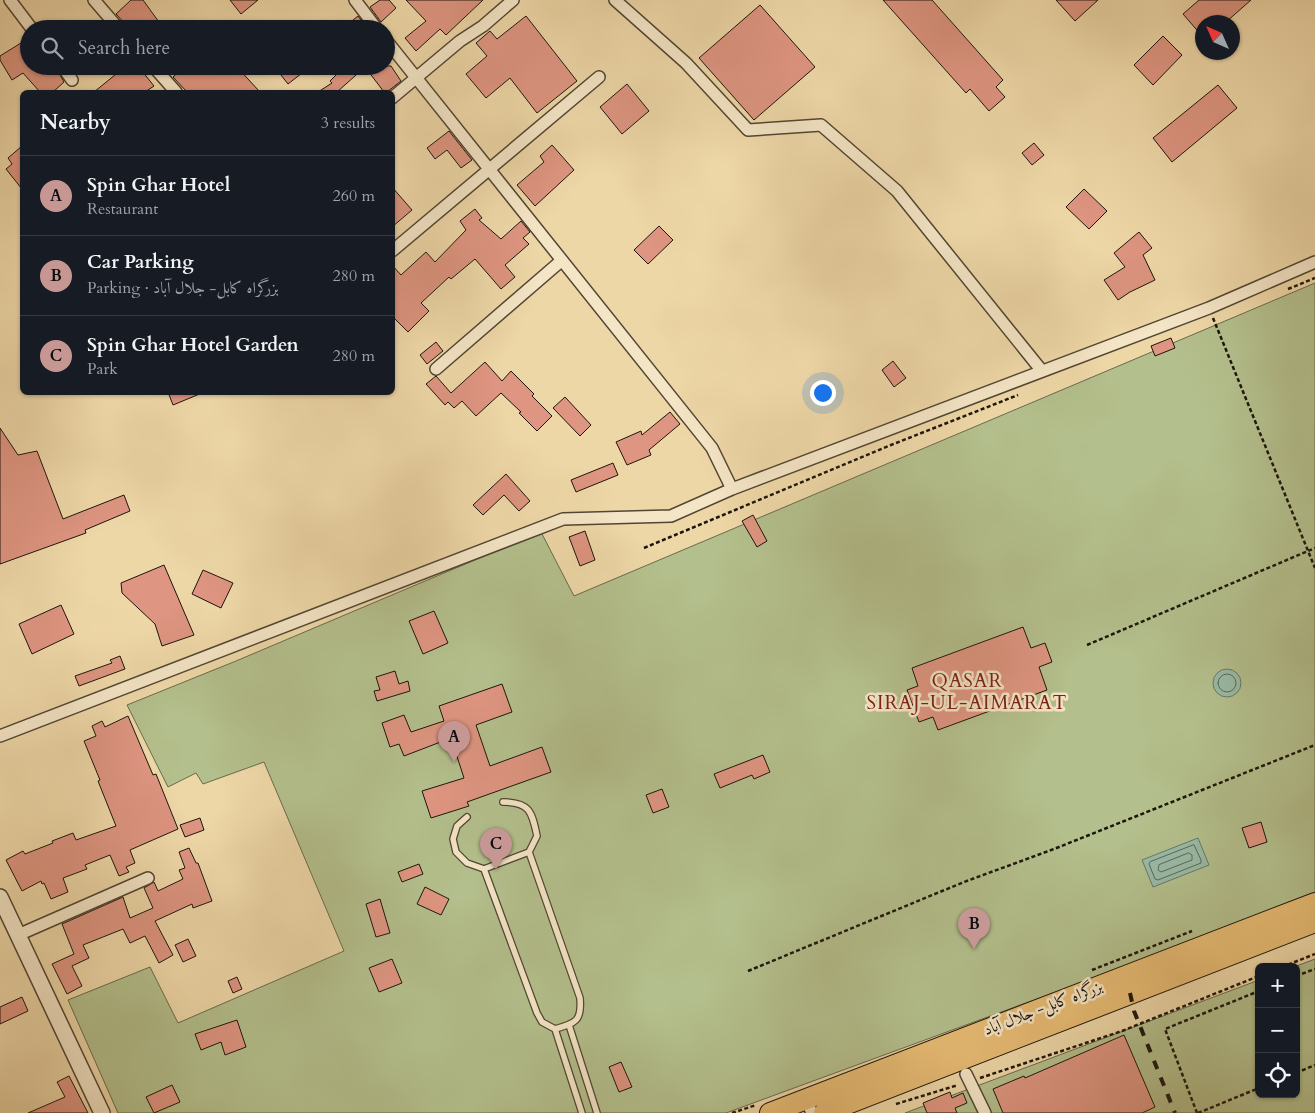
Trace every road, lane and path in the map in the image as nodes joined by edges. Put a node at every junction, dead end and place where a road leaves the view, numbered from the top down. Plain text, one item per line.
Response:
1 (10, 0) edge
2 (94, 0) edge
3 (355, 0) edge
4 (513, 0) edge
5 (615, 0) edge
6 (25, 20) edge
7 (112, 20) edge
8 (370, 20) edge
9 (395, 52) edge
10 (68, 75) edge
11 (161, 75) edge
12 (599, 76) dead end
13 (416, 79) junction
14 (72, 80) dead end
15 (174, 90) edge
16 (395, 96) edge
17 (490, 170) junction
18 (395, 249) edge
19 (561, 261) junction
20 (1315, 262) edge
21 (1315, 278) edge
22 (1287, 289) dead end
23 (1209, 308) junction
24 (436, 369) dead end
25 (1042, 371) junction
26 (1020, 394) dead end
27 (732, 489) junction
28 (644, 548) dead end
29 (1315, 548) edge
30 (1308, 551) junction
31 (1315, 568) edge
32 (1087, 645) dead end
33 (0, 736) edge
34 (1315, 745) edge
35 (503, 802) dead end
36 (467, 817) dead end
37 (529, 852) junction
38 (484, 869) junction
39 (148, 878) dead end
40 (0, 897) edge
41 (1315, 903) edge
42 (1315, 922) edge
43 (18, 935) junction
44 (1315, 954) edge
45 (1292, 963) edge
46 (1315, 969) edge
47 (748, 971) dead end
48 (1300, 975) edge
49 (1255, 978) edge
50 (1255, 993) edge
51 (569, 1025) junction
52 (555, 1029) junction
53 (1315, 1065) edge
54 (1300, 1071) edge
55 (968, 1077) junction
56 (1255, 1090) edge
57 (896, 1104) dead end
58 (809, 1106) edge
59 (102, 1113) edge
60 (582, 1113) edge
61 (598, 1113) edge
62 (770, 1113) edge
63 (824, 1113) edge
64 (985, 1113) edge
65 (1197, 1113) edge

1 - 6 street
2 - 7 street
3 - 8 street
4 - 13 street
5 - 25 street
9 - 13 street
10 - 14 street
11 - 15 street
12 - 17 street
13 - 16 street
13 - 17 street
17 - 18 street
17 - 19 street
19 - 24 street
19 - 27 street
20 - 23 street
21 - 22 path
23 - 25 street
23 - 30 path
25 - 27 street
26 - 28 path
27 - 33 street
29 - 30 path
30 - 31 path
30 - 32 path
34 - 47 path
35 - 37 lane
36 - 38 lane
37 - 38 lane
37 - 51 lane
38 - 52 lane
39 - 43 street
40 - 43 street
41 - 58 highway, بزرگراه کابل- جلال آباد
42 - 63 highway, بزرگراه کابل- جلال آباد
43 - 59 street
44 - 45 path
46 - 48 path
49 - 55 path
50 - 65 path
51 - 52 lane
51 - 61 lane
52 - 60 lane
53 - 54 path
55 - 57 path
55 - 64 street
56 - 65 path
58 - 62 highway, بزرگراه کابل- جلال آباد

